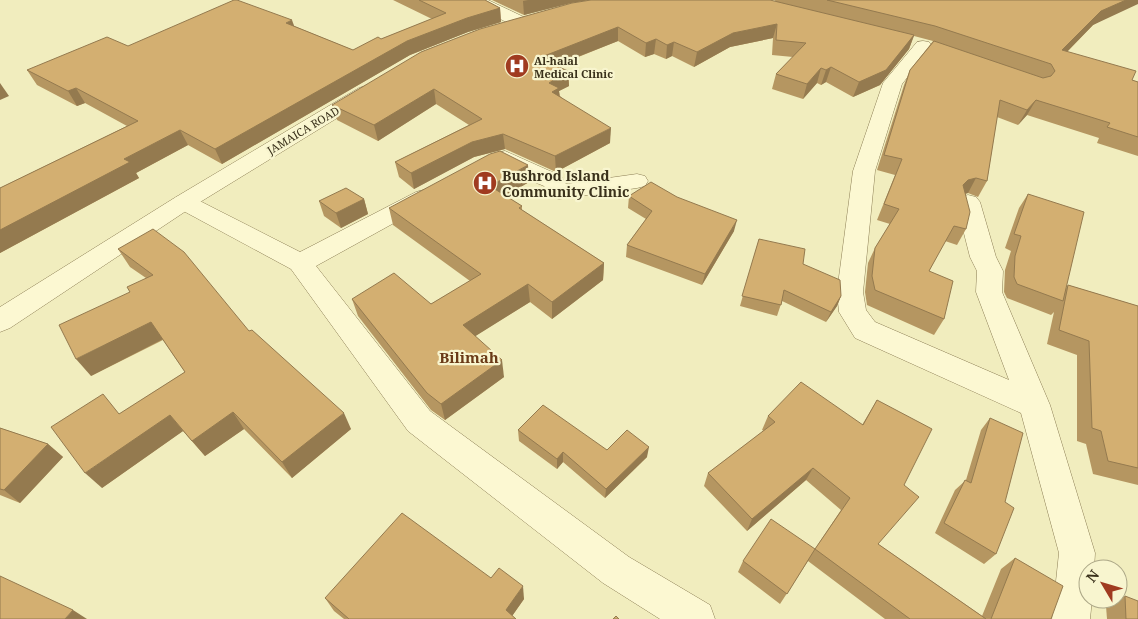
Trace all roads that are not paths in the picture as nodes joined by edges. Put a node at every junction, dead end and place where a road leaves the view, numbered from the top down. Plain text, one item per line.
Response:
1 (475, 0) edge
2 (494, 32) edge
3 (923, 47) dead end
4 (384, 81) edge
5 (476, 168) edge
6 (637, 181) dead end
7 (447, 185) edge
8 (184, 202) junction
9 (968, 202) edge
10 (300, 263) junction
11 (0, 321) edge
12 (1034, 405) junction
13 (696, 619) edge
14 (1071, 619) edge

1 - 2 street
3 - 12 street
4 - 8 street, JAMAICA ROAD
5 - 6 street
7 - 10 street
8 - 10 street
8 - 11 street, JAMAICA ROAD
9 - 12 street
10 - 13 street
12 - 14 street

